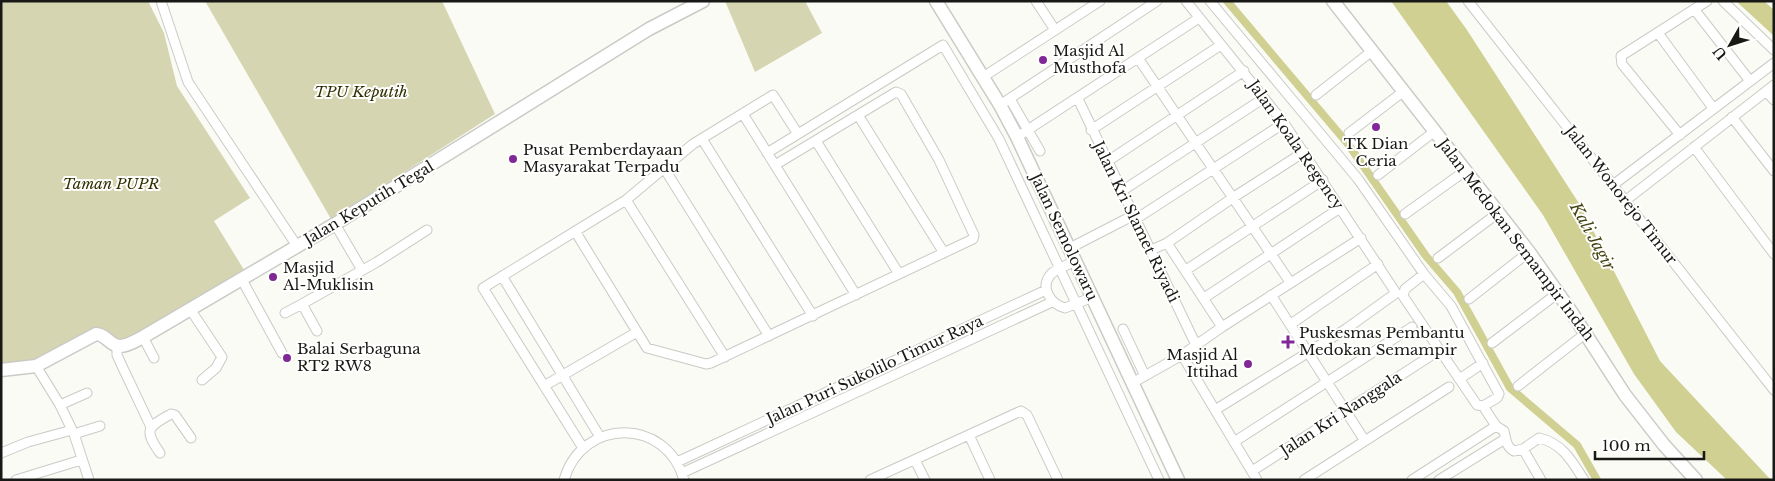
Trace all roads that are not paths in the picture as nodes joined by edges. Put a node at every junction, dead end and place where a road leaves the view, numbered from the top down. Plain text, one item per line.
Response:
1 (161, 1) edge
2 (703, 1) edge
3 (936, 1) edge
4 (1036, 1) edge
5 (1100, 1) edge
6 (1157, 1) edge
7 (1186, 1) edge
8 (1210, 1) edge
9 (1332, 1) edge
10 (1468, 1) edge
11 (1707, 1) edge
12 (1722, 1) edge
13 (1694, 9) junction
14 (1199, 18) junction
15 (1054, 30) junction
16 (1658, 33) junction
17 (1221, 45) junction
18 (1774, 50) edge
19 (1372, 51) junction
20 (1138, 58) junction
21 (1774, 63) edge
22 (1244, 71) junction
23 (983, 77) junction
24 (1750, 81) junction
25 (1158, 86) junction
26 (1770, 88) edge
27 (1404, 91) junction
28 (1316, 94) dead end
29 (1264, 98) junction
30 (1078, 99) junction
31 (1774, 100) edge
32 (1005, 102) junction
33 (1714, 108) junction
34 (743, 114) junction
35 (1178, 114) junction
36 (858, 115) junction
37 (1732, 117) junction
38 (1284, 123) junction
39 (1028, 130) junction
40 (1091, 130) junction
41 (1435, 131) junction
42 (1349, 133) dead end
43 (798, 134) junction
44 (1680, 135) junction
45 (1017, 137) junction
46 (702, 139) junction
47 (816, 141) junction
48 (1196, 142) junction
49 (1694, 147) junction
50 (1040, 151) dead end
51 (1304, 152) junction
52 (767, 153) junction
53 (1651, 157) junction
54 (1108, 161) junction
55 (775, 165) junction
56 (664, 168) junction
57 (1214, 170) junction
58 (1465, 170) junction
59 (1774, 171) edge
60 (1661, 172) junction
61 (1378, 175) dead end
62 (1323, 180) junction
63 (1613, 185) junction
64 (1122, 191) junction
65 (1234, 197) junction
66 (626, 200) junction
67 (1625, 201) junction
68 (1340, 208) junction
69 (1498, 213) junction
70 (1406, 214) dead end
71 (1135, 217) junction
72 (335, 224) junction
73 (1252, 226) junction
74 (427, 230) dead end
75 (574, 232) junction
76 (1361, 238) junction
77 (1168, 243) junction
78 (297, 246) junction
79 (1070, 248) junction
80 (1151, 250) junction
81 (1529, 252) junction
82 (944, 253) junction
83 (1270, 253) junction
84 (1774, 254) edge
85 (1438, 258) dead end
86 (1074, 262) junction
87 (1378, 264) junction
88 (1062, 267) junction
89 (362, 270) junction
90 (1186, 270) junction
91 (899, 274) junction
92 (1424, 274) junction
93 (502, 276) junction
94 (240, 278) junction
95 (1290, 282) junction
96 (1046, 290) junction
97 (1558, 293) junction
98 (856, 295) junction
99 (1271, 295) junction
100 (1399, 295) junction
101 (1204, 298) junction
102 (1469, 299) dead end
103 (1085, 300) junction
104 (1052, 302) junction
105 (302, 304) junction
106 (190, 309) junction
107 (285, 314) dead end
108 (813, 316) junction
109 (1291, 324) junction
110 (1222, 327) junction
111 (1412, 327) dead end
112 (1123, 329) dead end
113 (317, 331) dead end
114 (637, 332) junction
115 (1586, 333) junction
116 (770, 336) junction
117 (143, 337) junction
118 (1492, 343) dead end
119 (1196, 345) junction
120 (117, 346) junction
121 (1309, 351) junction
122 (282, 353) dead end
123 (1182, 355) junction
124 (725, 357) junction
125 (1429, 357) dead end
126 (154, 358) dead end
127 (1483, 363) junction
128 (36, 366) junction
129 (878, 369) junction
130 (1, 370) edge
131 (562, 375) junction
132 (1461, 378) junction
133 (1139, 379) junction
134 (202, 380) dead end
135 (882, 380) junction
136 (1328, 381) junction
137 (544, 386) junction
138 (1518, 386) dead end
139 (1449, 387) dead end
140 (1774, 390) edge
141 (87, 393) dead end
142 (60, 405) junction
143 (1481, 406) junction
144 (1215, 410) junction
145 (1346, 410) junction
146 (100, 426) dead end
147 (1496, 426) junction
148 (151, 427) junction
149 (72, 429) junction
150 (969, 435) junction
151 (600, 437) junction
152 (191, 438) dead end
153 (1505, 439) junction
154 (1, 440) edge
155 (1365, 441) junction
156 (1234, 442) junction
157 (583, 448) junction
158 (1523, 449) junction
159 (2, 452) edge
160 (160, 453) dead end
161 (81, 460) junction
162 (915, 460) junction
163 (677, 462) junction
164 (1432, 467) junction
165 (1252, 471) junction
166 (683, 476) edge
167 (16, 480) edge
168 (89, 480) edge
169 (564, 480) edge
170 (870, 480) edge
171 (925, 480) edge
172 (990, 480) edge
173 (1058, 480) edge
174 (1159, 480) edge
175 (1178, 480) edge
176 (1257, 480) edge
177 (1304, 480) edge
178 (1412, 480) edge
179 (1439, 480) edge
180 (1540, 480) edge
181 (1584, 480) edge
182 (1696, 480) edge

1 - 78 street
2 - 72 main road, Jalan Keputih Tegal
3 - 23 main road, Jalan Semolowaru
4 - 15 street
5 - 15 street
6 - 32 street
7 - 14 street, Jalan Koala Regency
8 - 92 street
9 - 19 main road, Jalan Medokan Semampir Indah
10 - 63 street, Jalan Wonorejo Timur
11 - 13 street
12 - 18 street
13 - 16 street
13 - 24 street
14 - 17 street, Jalan Koala Regency
14 - 20 street
15 - 23 street
16 - 33 street
16 - 44 street
17 - 22 street, Jalan Koala Regency
17 - 25 street
19 - 27 main road, Jalan Medokan Semampir Indah
19 - 28 street
20 - 25 street
20 - 30 street
21 - 24 street
22 - 29 street, Jalan Koala Regency
22 - 35 street
23 - 32 main road, Jalan Semolowaru
24 - 33 street
25 - 35 street
25 - 40 street
26 - 31 street
26 - 37 street
27 - 41 main road, Jalan Medokan Semampir Indah
27 - 42 street
29 - 38 street, Jalan Koala Regency
29 - 48 street
30 - 39 street
30 - 40 street, Jalan Kri Slamet Riyadi
32 - 39 street
32 - 45 main road, Jalan Semolowaru
33 - 44 street
34 - 43 street
34 - 46 street
34 - 52 street
35 - 48 street
35 - 54 street
36 - 47 street
36 - 82 street
36 - 82 street
37 - 49 street
37 - 59 street
38 - 51 street, Jalan Koala Regency
38 - 57 street
39 - 45 street
39 - 50 street
40 - 54 street, Jalan Kri Slamet Riyadi
41 - 58 main road, Jalan Medokan Semampir Indah
41 - 61 street
43 - 52 street
43 - 88 street
44 - 53 street
45 - 79 main road, Jalan Semolowaru
46 - 56 street
46 - 108 street
47 - 55 street
47 - 91 street
48 - 57 street
48 - 64 street
49 - 60 street
49 - 84 street
51 - 62 street, Jalan Koala Regency
51 - 65 street
52 - 55 street
53 - 60 street
53 - 63 street
54 - 64 street, Jalan Kri Slamet Riyadi
55 - 98 street
56 - 66 street
56 - 116 street
57 - 65 street
57 - 71 street
58 - 69 main road, Jalan Medokan Semampir Indah
58 - 70 street
60 - 67 street
62 - 68 street, Jalan Koala Regency
62 - 73 street
63 - 67 street, Jalan Wonorejo Timur
64 - 71 street, Jalan Kri Slamet Riyadi
65 - 73 street
65 - 77 street
66 - 75 street
66 - 124 street
67 - 140 street, Jalan Wonorejo Timur
68 - 76 street, Jalan Koala Regency
68 - 83 street
69 - 81 main road, Jalan Medokan Semampir Indah
69 - 85 street
71 - 79 street
71 - 80 street, Jalan Kri Slamet Riyadi
72 - 78 main road, Jalan Keputih Tegal
72 - 89 street
73 - 83 street
73 - 90 street
74 - 89 street
75 - 93 street
75 - 114 street
76 - 87 street, Jalan Koala Regency
76 - 95 street
77 - 80 street
77 - 90 street
78 - 94 main road, Jalan Keputih Tegal
79 - 86 main road, Jalan Semolowaru
80 - 119 street, Jalan Kri Slamet Riyadi
81 - 97 main road, Jalan Medokan Semampir Indah
81 - 102 street
82 - 91 street
83 - 95 street
83 - 101 street
86 - 88 street
86 - 103 main road, Jalan Semolowaru
87 - 100 street, Jalan Koala Regency
87 - 109 street
88 - 96 street
88 - 103 street
89 - 105 street
90 - 101 street
91 - 98 street
92 - 100 street
92 - 127 street
93 - 131 street
93 - 137 street
94 - 106 main road, Jalan Keputih Tegal
94 - 122 street
95 - 99 street
96 - 104 street
96 - 129 street, Jalan Puri Sukolilo Timur Raya
97 - 115 main road, Jalan Medokan Semampir Indah
97 - 118 street
98 - 108 street
99 - 109 street
99 - 110 street
100 - 121 street
100 - 132 street, Jalan Koala Regency
101 - 110 street
103 - 104 street
103 - 133 main road, Jalan Semolowaru
103 - 174 street
104 - 135 street, Jalan Puri Sukolilo Timur Raya
105 - 107 street
105 - 113 street
106 - 117 main road, Jalan Keputih Tegal
106 - 134 street
108 - 116 street
109 - 121 street
110 - 119 street
111 - 136 street
112 - 133 street
114 - 124 street
114 - 131 street
115 - 138 street
115 - 182 main road, Jalan Medokan Semampir Indah
116 - 124 street
117 - 120 main road, Jalan Keputih Tegal
117 - 126 street
119 - 123 street
120 - 128 main road
120 - 148 street
121 - 136 street
121 - 144 street
123 - 133 street
123 - 144 street
125 - 145 street, Jalan Kri Nanggala
127 - 132 street
127 - 143 street
128 - 130 main road
128 - 142 street
129 - 135 street
129 - 163 street, Jalan Puri Sukolilo Timur Raya
131 - 137 street
131 - 151 street
132 - 143 street, Jalan Koala Regency
133 - 175 main road, Jalan Semolowaru
135 - 166 street, Jalan Puri Sukolilo Timur Raya
136 - 145 street
136 - 156 street
137 - 157 street
139 - 155 street
141 - 142 street
142 - 149 street
143 - 147 street, Jalan Koala Regency
144 - 156 street
145 - 155 street
145 - 165 street, Jalan Kri Nanggala
146 - 149 street
147 - 153 street, Jalan Koala Regency
147 - 164 street
148 - 152 street
148 - 160 street
149 - 159 street
149 - 161 street
150 - 162 street
150 - 172 street
150 - 173 street
151 - 157 street
151 - 163 street
153 - 158 street
153 - 179 street
154 - 159 street
155 - 177 street
156 - 165 street
157 - 169 street
158 - 180 street
158 - 181 street
161 - 167 street
161 - 168 street
162 - 170 street
162 - 171 street
163 - 166 street
164 - 178 street
164 - 179 street
165 - 176 street

